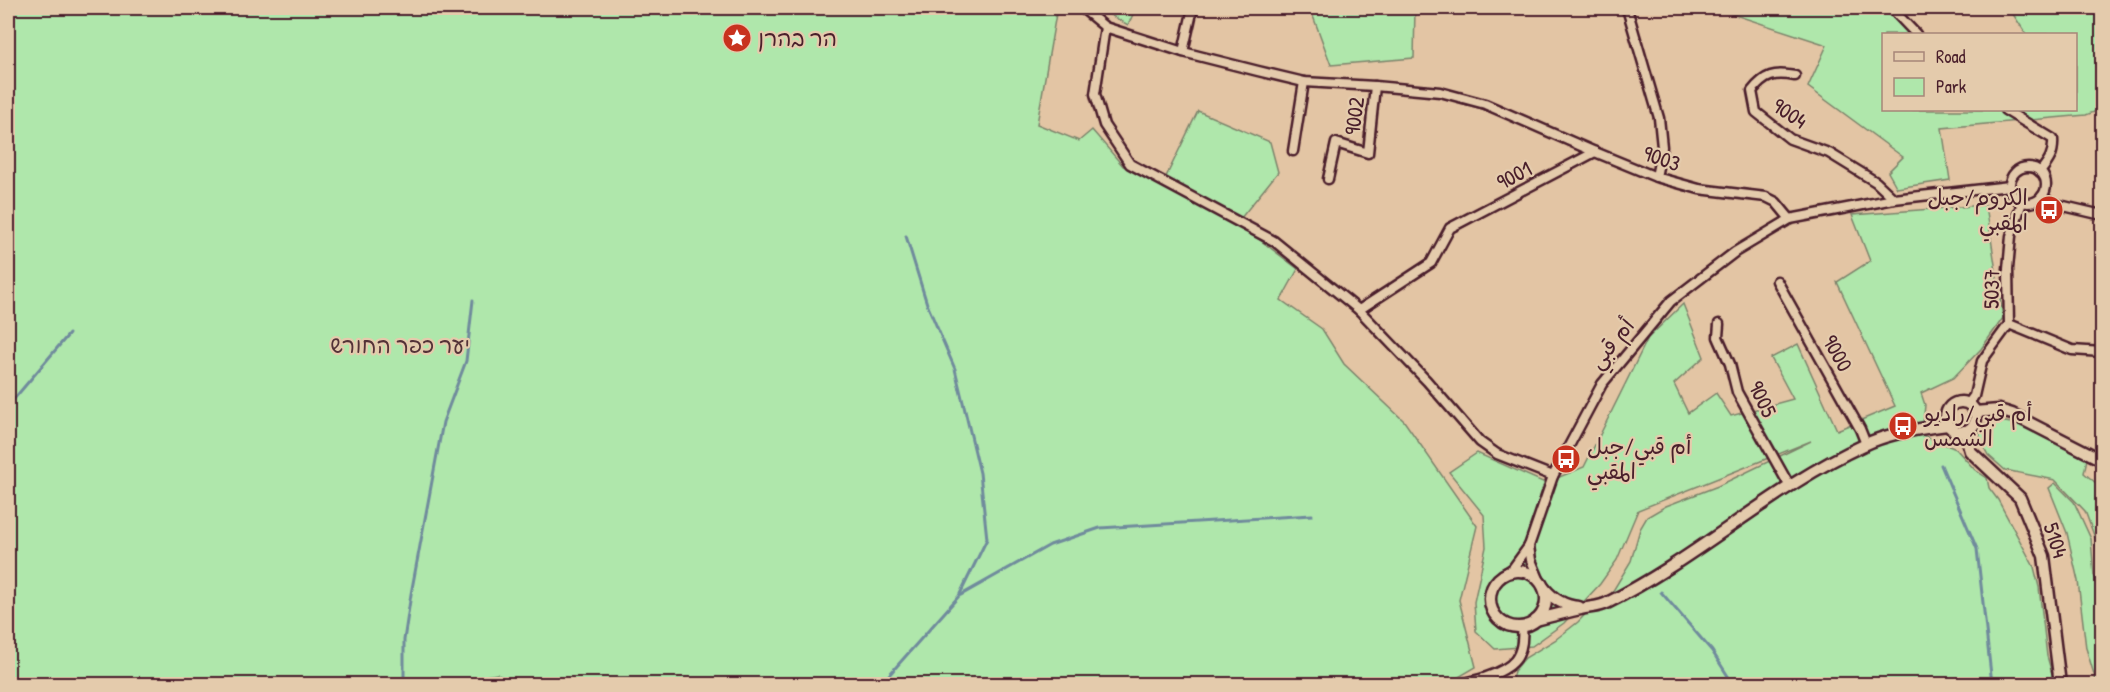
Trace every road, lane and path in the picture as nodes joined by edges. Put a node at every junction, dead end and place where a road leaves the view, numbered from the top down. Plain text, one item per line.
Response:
1 (1082, 8) edge
2 (1193, 8) edge
3 (1625, 8) edge
4 (1893, 8) edge
5 (1106, 27) junction
6 (1915, 33) edge
7 (1183, 52) junction
8 (1795, 76) dead end
9 (1304, 82) junction
10 (1376, 86) junction
11 (2007, 111) edge
12 (1293, 151) dead end
13 (1595, 152) junction
14 (2040, 172) junction
15 (1656, 177) junction
16 (1328, 178) dead end
17 (2010, 186) junction
18 (2042, 196) junction
19 (1894, 199) junction
20 (2022, 202) junction
21 (2103, 215) edge
22 (1790, 219) junction
23 (1777, 281) dead end
24 (1359, 310) junction
25 (1719, 324) dead end
26 (2008, 324) junction
27 (2103, 352) edge
28 (1971, 408) junction
29 (1948, 425) junction
30 (1964, 431) junction
31 (1866, 444) junction
32 (2103, 460) edge
33 (1552, 476) junction
34 (1789, 485) junction
35 (1529, 546) junction
36 (1503, 575) junction
37 (1541, 584) junction
38 (1588, 607) junction
39 (1536, 620) junction
40 (1522, 626) junction
41 (1486, 681) edge
42 (1461, 684) edge
43 (2060, 684) edge

1 - 5 street, 9003
2 - 7 street
3 - 15 street
4 - 6 street
5 - 7 street, 9003
5 - 24 street
7 - 9 street, 9003
8 - 19 street, 9004
9 - 10 street, 9003
9 - 12 street
10 - 13 street, 9003
10 - 16 street, 9002
11 - 14 street
13 - 15 street, 9003
13 - 24 street, 9001
14 - 17 street
14 - 18 street
15 - 22 street, 9003
17 - 19 street
17 - 20 street
18 - 20 street
18 - 21 street
19 - 22 street
20 - 26 street, 5037
22 - 33 street, أم قبي
23 - 31 street, 9000
24 - 33 street
25 - 34 street, 9005
26 - 27 street
26 - 28 street, 5037
28 - 29 street
28 - 30 street
28 - 32 street
29 - 30 street
29 - 31 street
30 - 43 street, 5104
31 - 34 street
33 - 35 street, أم قبي
34 - 38 street
35 - 36 street, أم قبي
35 - 37 street
36 - 37 street
36 - 40 street
37 - 38 street
37 - 39 street
38 - 39 street
39 - 40 street
40 - 41 street
41 - 42 street

